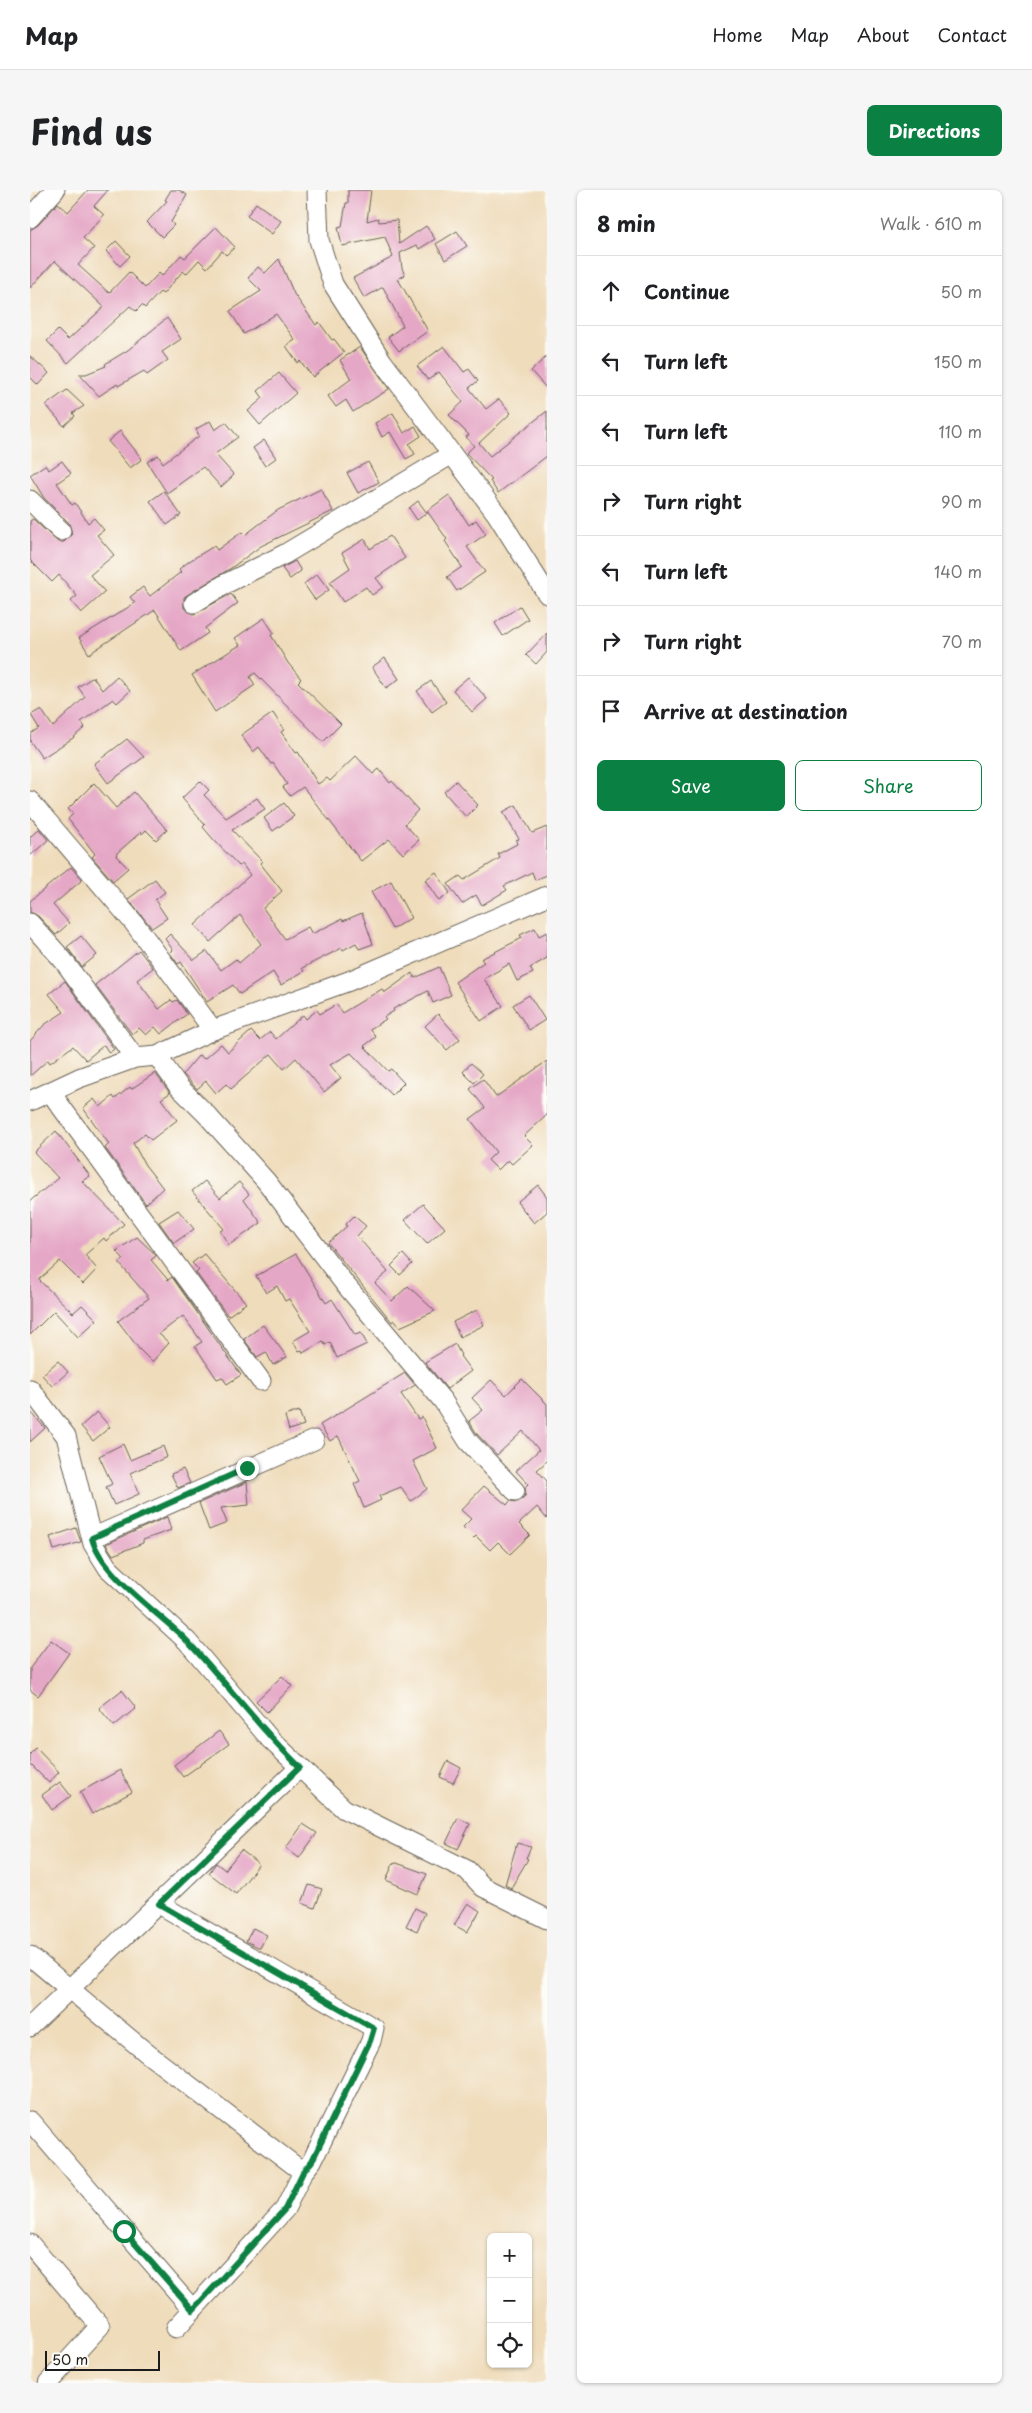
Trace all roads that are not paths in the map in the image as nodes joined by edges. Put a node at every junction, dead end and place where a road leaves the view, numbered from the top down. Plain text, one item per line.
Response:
1 (56, 190) edge
2 (317, 190) edge
3 (30, 218) edge
4 (452, 454) junction
5 (30, 500) edge
6 (61, 531) dead end
7 (547, 594) edge
8 (194, 604) dead end
9 (30, 802) edge
10 (547, 896) edge
11 (30, 923) edge
12 (213, 1030) junction
13 (157, 1056) junction
14 (135, 1058) junction
15 (50, 1093) junction
16 (30, 1101) edge
17 (261, 1381) dead end
18 (30, 1389) edge
19 (314, 1440) dead end
20 (515, 1491) dead end
21 (92, 1538) junction
22 (300, 1767) junction
23 (159, 1904) junction
24 (547, 1919) edge
25 (30, 1956) edge
26 (71, 1990) junction
27 (30, 2027) edge
28 (30, 2121) edge
29 (303, 2172) junction
30 (30, 2244) edge
31 (193, 2310) junction
32 (176, 2328) dead end
33 (48, 2383) edge

1 - 3 street
2 - 4 street
4 - 7 street
4 - 8 street
5 - 6 street
9 - 12 street
10 - 12 street
11 - 14 street
12 - 13 street
13 - 14 street
13 - 20 street
14 - 15 street
15 - 16 street
15 - 17 street
18 - 21 street
19 - 21 street
21 - 22 street
22 - 23 street
22 - 24 street
23 - 26 street
23 - 29 street
25 - 26 street
26 - 27 street
26 - 29 street
28 - 31 street
29 - 31 street
30 - 33 street
31 - 32 street

